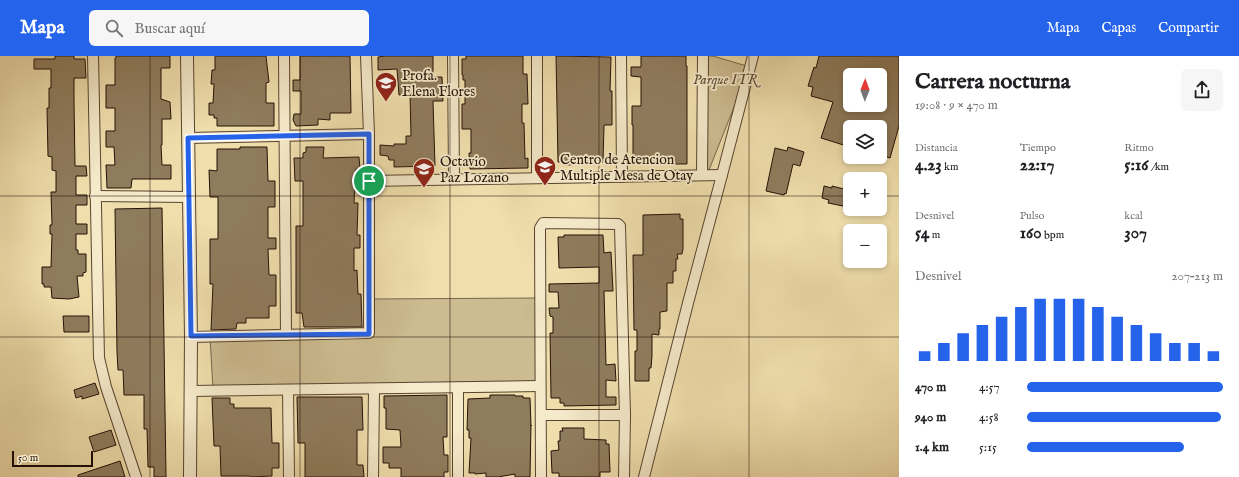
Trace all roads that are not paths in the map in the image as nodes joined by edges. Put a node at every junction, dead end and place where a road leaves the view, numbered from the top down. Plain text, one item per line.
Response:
1 (93, 56) edge
2 (187, 56) edge
3 (284, 56) edge
4 (366, 56) edge
5 (453, 56) edge
6 (537, 56) edge
7 (621, 56) edge
8 (702, 56) edge
9 (753, 56) edge
10 (369, 134) junction
11 (285, 136) junction
12 (188, 138) junction
13 (702, 175) junction
14 (722, 176) junction
15 (622, 177) junction
16 (537, 178) junction
17 (454, 179) junction
18 (369, 181) junction
19 (95, 196) junction
20 (189, 197) junction
21 (286, 335) junction
22 (191, 336) junction
23 (540, 386) junction
24 (458, 388) junction
25 (374, 389) junction
26 (288, 390) junction
27 (191, 391) junction
28 (624, 414) junction
29 (541, 415) junction
30 (136, 477) edge
31 (190, 477) edge
32 (288, 477) edge
33 (373, 477) edge
34 (458, 477) edge
35 (541, 477) edge
36 (624, 477) edge
37 (644, 477) edge

1 - 19 street
2 - 12 street
3 - 11 street
4 - 10 street
5 - 17 street
6 - 16 street
7 - 15 street
8 - 13 street
9 - 14 street
10 - 11 street
10 - 18 street
11 - 12 street
11 - 21 street
12 - 20 street
13 - 14 street
13 - 15 street
14 - 37 street
15 - 16 street
16 - 17 street
17 - 18 street
18 - 21 street
19 - 20 street
19 - 30 street
20 - 22 street
21 - 22 street
22 - 27 street
23 - 24 street
23 - 28 street
23 - 29 street
24 - 25 street
24 - 34 street
25 - 26 street
25 - 33 street
26 - 27 street
26 - 32 street
27 - 31 street
28 - 29 street
28 - 36 street
29 - 35 street

